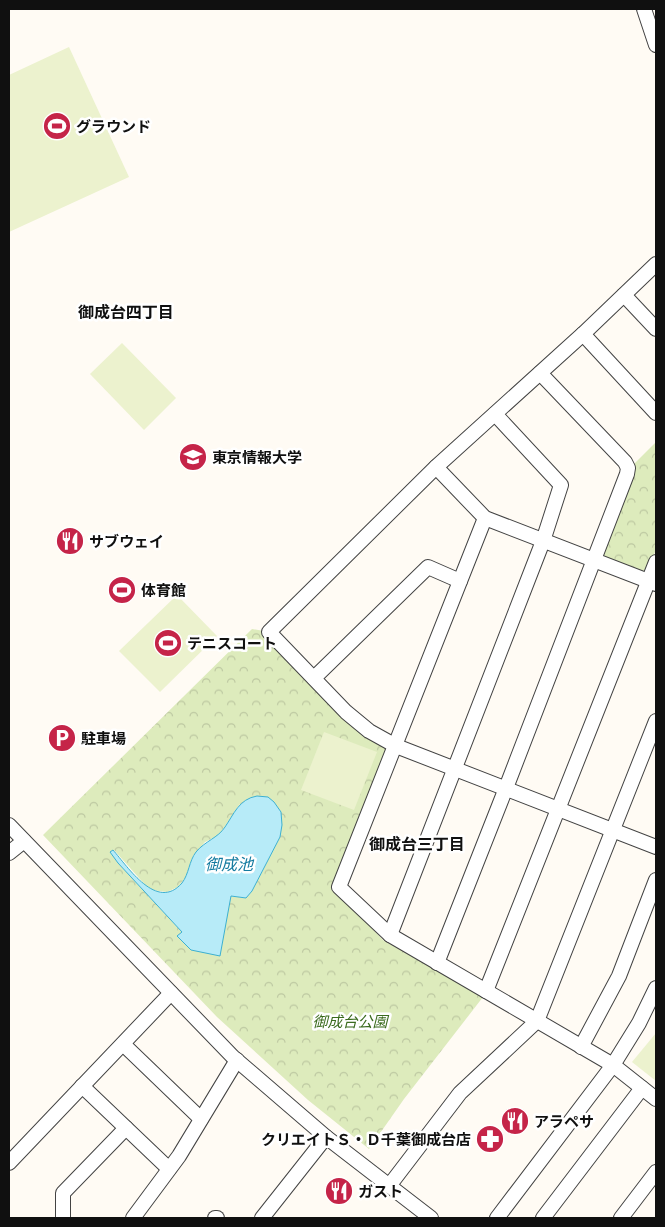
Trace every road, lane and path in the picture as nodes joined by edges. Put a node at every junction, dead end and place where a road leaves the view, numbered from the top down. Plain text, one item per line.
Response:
1 (644, 9) edge
2 (656, 45) edge
3 (656, 264) edge
4 (624, 295) junction
5 (656, 329) edge
6 (583, 334) junction
7 (540, 373) junction
8 (656, 413) edge
9 (495, 414) junction
10 (436, 468) junction
11 (485, 518) junction
12 (544, 541) junction
13 (593, 560) junction
14 (656, 562) edge
15 (460, 581) junction
16 (652, 583) edge
17 (314, 678) junction
18 (656, 721) edge
19 (396, 746) junction
20 (455, 768) junction
21 (506, 788) junction
22 (558, 809) junction
23 (9, 825) edge
24 (613, 830) junction
25 (24, 841) junction
26 (656, 846) edge
27 (9, 853) edge
28 (656, 880) edge
29 (390, 935) junction
30 (437, 963) junction
31 (656, 988) edge
32 (486, 991) junction
33 (171, 993) junction
34 (537, 1021) junction
35 (123, 1044) junction
36 (581, 1046) junction
37 (237, 1060) junction
38 (613, 1065) junction
39 (82, 1086) junction
40 (642, 1088) junction
41 (656, 1099) edge
42 (201, 1119) junction
43 (126, 1128) junction
44 (326, 1137) junction
45 (9, 1163) edge
46 (169, 1169) junction
47 (656, 1172) edge
48 (389, 1186) junction
49 (63, 1218) edge
50 (133, 1218) edge
51 (262, 1218) edge
52 (431, 1218) edge
53 (497, 1218) edge
54 (544, 1218) edge
55 (620, 1218) edge

1 - 2 street
3 - 4 street
4 - 5 street
4 - 6 street
6 - 7 street
6 - 8 street
7 - 9 street
7 - 13 street
9 - 10 street
9 - 12 street
10 - 11 street
10 - 17 street
11 - 12 street
11 - 15 street
12 - 13 street
12 - 20 street
13 - 16 street
13 - 21 street
14 - 16 street
15 - 17 street
15 - 19 street
16 - 22 street
17 - 19 street
18 - 24 street
19 - 20 street
19 - 29 street
20 - 21 street
20 - 29 street
21 - 22 street
21 - 30 street
22 - 24 street
22 - 32 street
23 - 25 street
24 - 26 street
24 - 34 street
25 - 27 street
25 - 33 street
28 - 36 street
29 - 30 street
30 - 32 street
31 - 38 street
32 - 34 street
33 - 35 street
33 - 37 street
34 - 36 street
34 - 48 street
35 - 39 street
35 - 42 street
36 - 38 street
37 - 42 street
37 - 44 street
38 - 40 street
38 - 53 street
39 - 43 street
39 - 45 street
40 - 41 street
40 - 54 street
42 - 46 street
43 - 46 street
43 - 49 street
44 - 48 street
44 - 51 street
46 - 50 street
47 - 55 street
48 - 52 street

